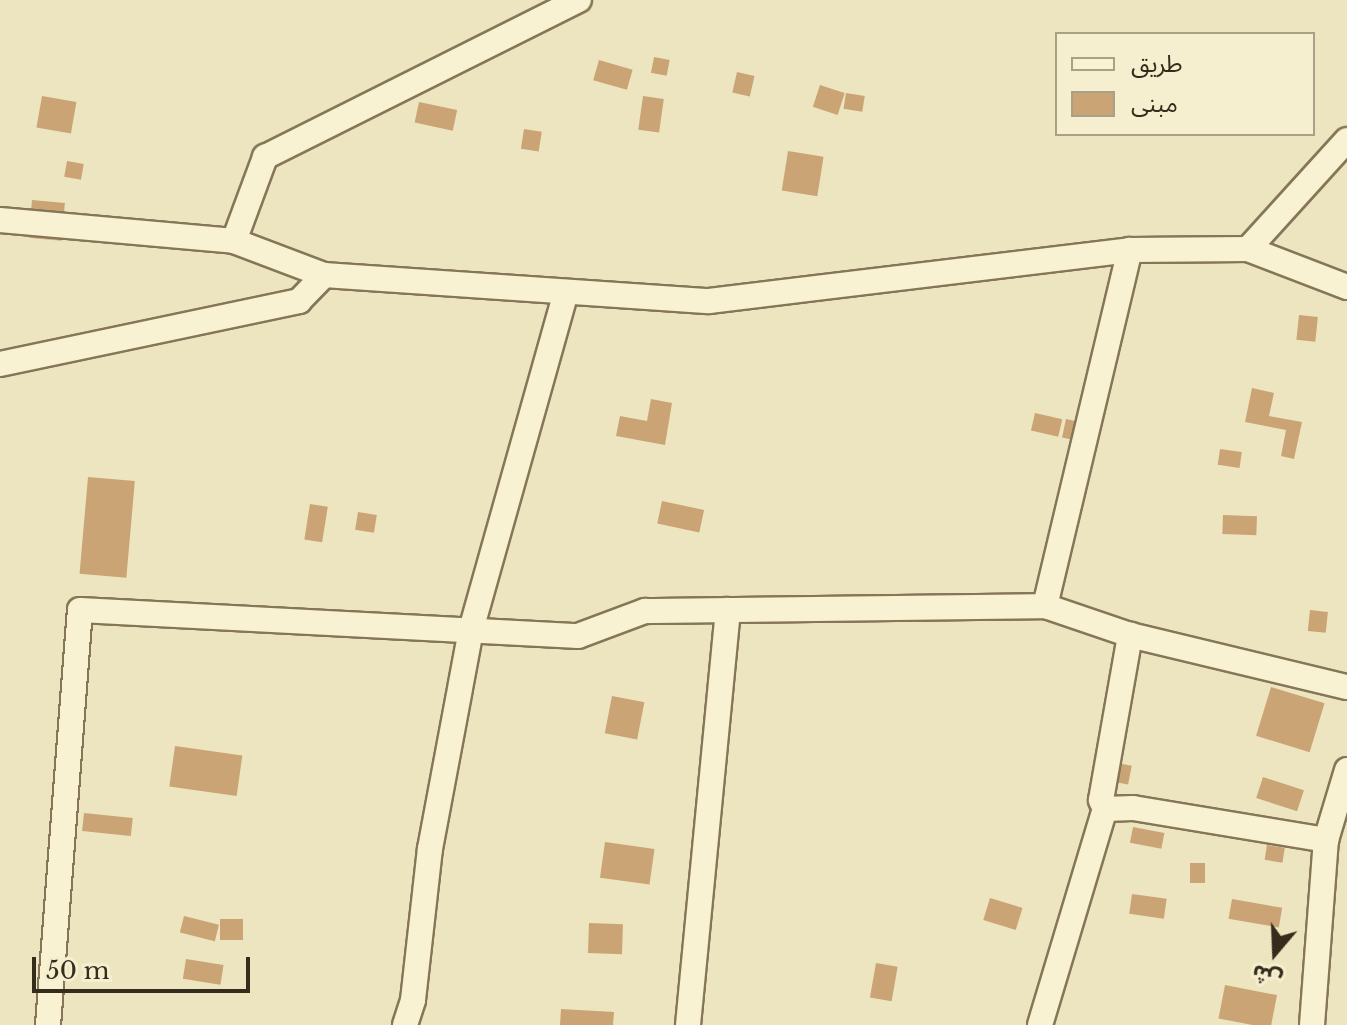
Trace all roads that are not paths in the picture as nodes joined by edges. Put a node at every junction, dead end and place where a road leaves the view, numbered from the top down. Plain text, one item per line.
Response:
1 (579, 0) edge
2 (1347, 140) edge
3 (0, 220) edge
4 (234, 241) junction
5 (1248, 249) junction
6 (1130, 250) junction
7 (324, 275) junction
8 (1347, 287) edge
9 (566, 292) junction
10 (0, 364) edge
11 (1045, 606) junction
12 (728, 610) junction
13 (471, 630) junction
14 (1130, 635) junction
15 (1347, 687) edge
16 (1347, 770) edge
17 (1105, 809) junction
18 (1326, 840) junction
19 (48, 1025) edge
20 (405, 1025) edge
21 (688, 1025) edge
22 (1040, 1025) edge
23 (1312, 1025) edge

1 - 4 street
2 - 5 street
3 - 4 street
4 - 7 street
5 - 6 street
5 - 8 street
6 - 9 street
6 - 11 street
7 - 9 street
7 - 10 street
9 - 13 street
11 - 12 street
11 - 14 street
12 - 13 street
12 - 21 street
13 - 19 street
13 - 20 street
14 - 15 street
14 - 17 street
16 - 18 street
17 - 18 street
17 - 22 street
18 - 23 street

